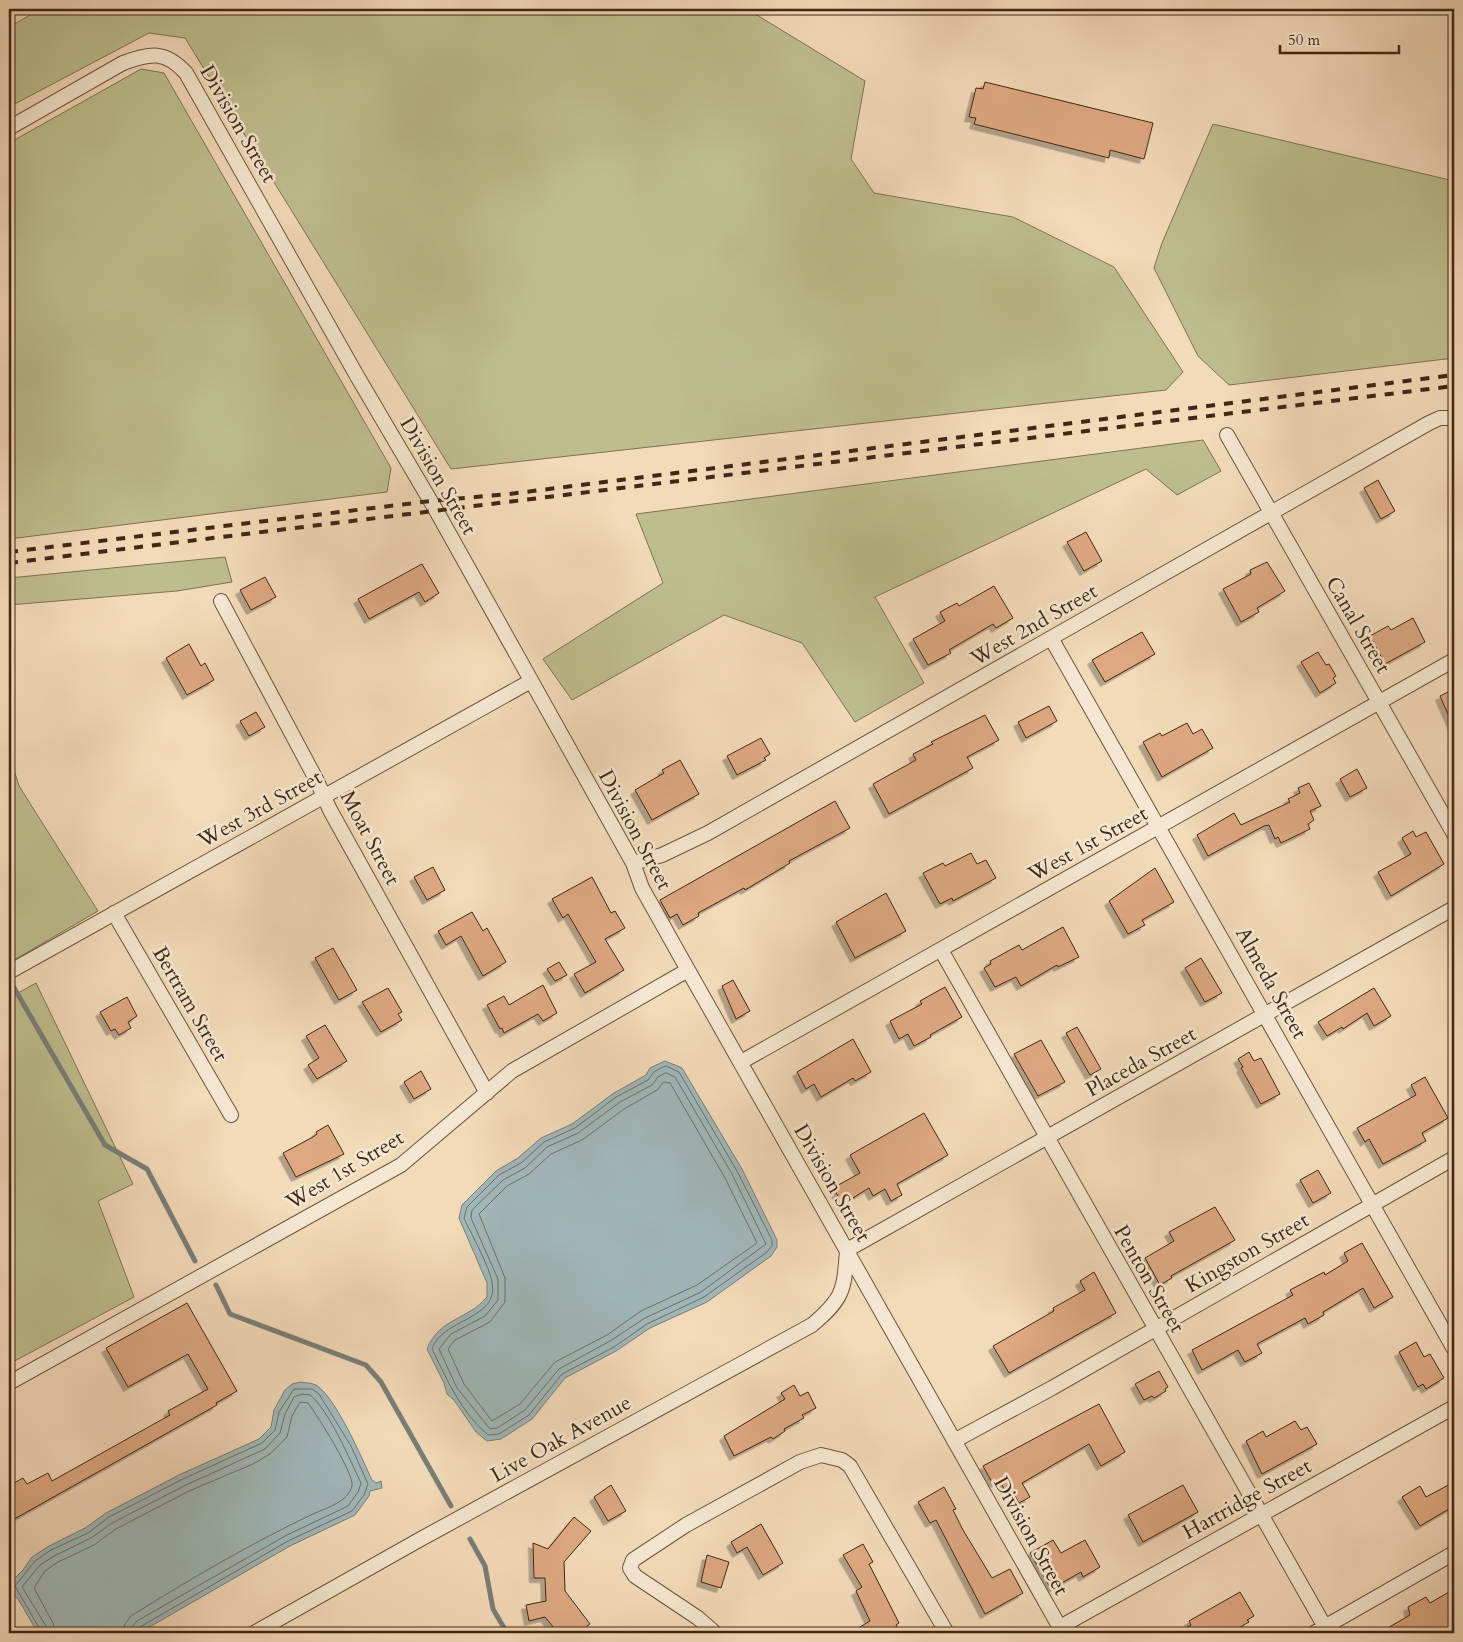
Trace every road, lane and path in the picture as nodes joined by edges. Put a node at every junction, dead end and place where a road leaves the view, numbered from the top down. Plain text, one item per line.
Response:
1 (9, 128) edge
2 (1453, 418) edge
3 (1227, 435) dead end
4 (1271, 514) junction
5 (221, 601) dead end
6 (1051, 638) junction
7 (1454, 660) edge
8 (531, 681) junction
9 (1380, 702) junction
10 (324, 796) junction
11 (1159, 827) junction
12 (1454, 834) edge
13 (633, 863) junction
14 (1454, 908) edge
15 (114, 914) junction
16 (941, 950) junction
17 (688, 970) junction
18 (9, 972) edge
19 (1266, 1015) junction
20 (741, 1062) junction
21 (487, 1093) junction
22 (231, 1115) dead end
23 (1047, 1137) junction
24 (1454, 1158) edge
25 (1372, 1204) junction
26 (847, 1250) junction
27 (1155, 1330) junction
28 (1454, 1349) edge
29 (9, 1384) edge
30 (1454, 1407) edge
31 (954, 1441) junction
32 (1261, 1514) junction
33 (1454, 1553) edge
34 (1061, 1630) edge
35 (1320, 1630) edge
36 (254, 1633) edge
37 (715, 1633) edge
38 (947, 1633) edge

1 - 8 street, Division Street
2 - 4 street, West 2nd Street
3 - 4 street, Canal Street
4 - 6 street, West 2nd Street
4 - 9 street, Canal Street
5 - 10 street, Moat Street
6 - 11 street, Almeda Street
6 - 13 street, West 2nd Street
7 - 9 street, West 1st Street
8 - 10 street, West 3rd Street
8 - 13 street, Division Street
9 - 11 street, West 1st Street
9 - 12 street, Canal Street
10 - 15 street, West 3rd Street
10 - 21 street, Moat Street
11 - 16 street, West 1st Street
11 - 19 street, Almeda Street
13 - 17 street, Division Street
14 - 19 street, Placeda Street
15 - 18 street, West 3rd Street
15 - 22 street, Bertram Street
16 - 20 street, West 1st Street
16 - 23 street, Penton Street
17 - 20 street, Division Street
17 - 21 street, West 1st Street
19 - 23 street, Placeda Street
19 - 25 street, Almeda Street
20 - 26 street, Division Street
21 - 29 street, West 1st Street
23 - 26 street, Placeda Street
23 - 27 street, Penton Street
24 - 25 street, Kingston Street
25 - 27 street, Kingston Street
25 - 28 street, Almeda Street
26 - 31 street, Division Street
26 - 36 street, Live Oak Avenue
27 - 31 street, Kingston Street
27 - 32 street, Penton Street
30 - 32 street, Hartridge Street
31 - 34 street, Division Street
32 - 34 street, Hartridge Street
32 - 35 street, Penton Street
33 - 35 street
37 - 38 street

